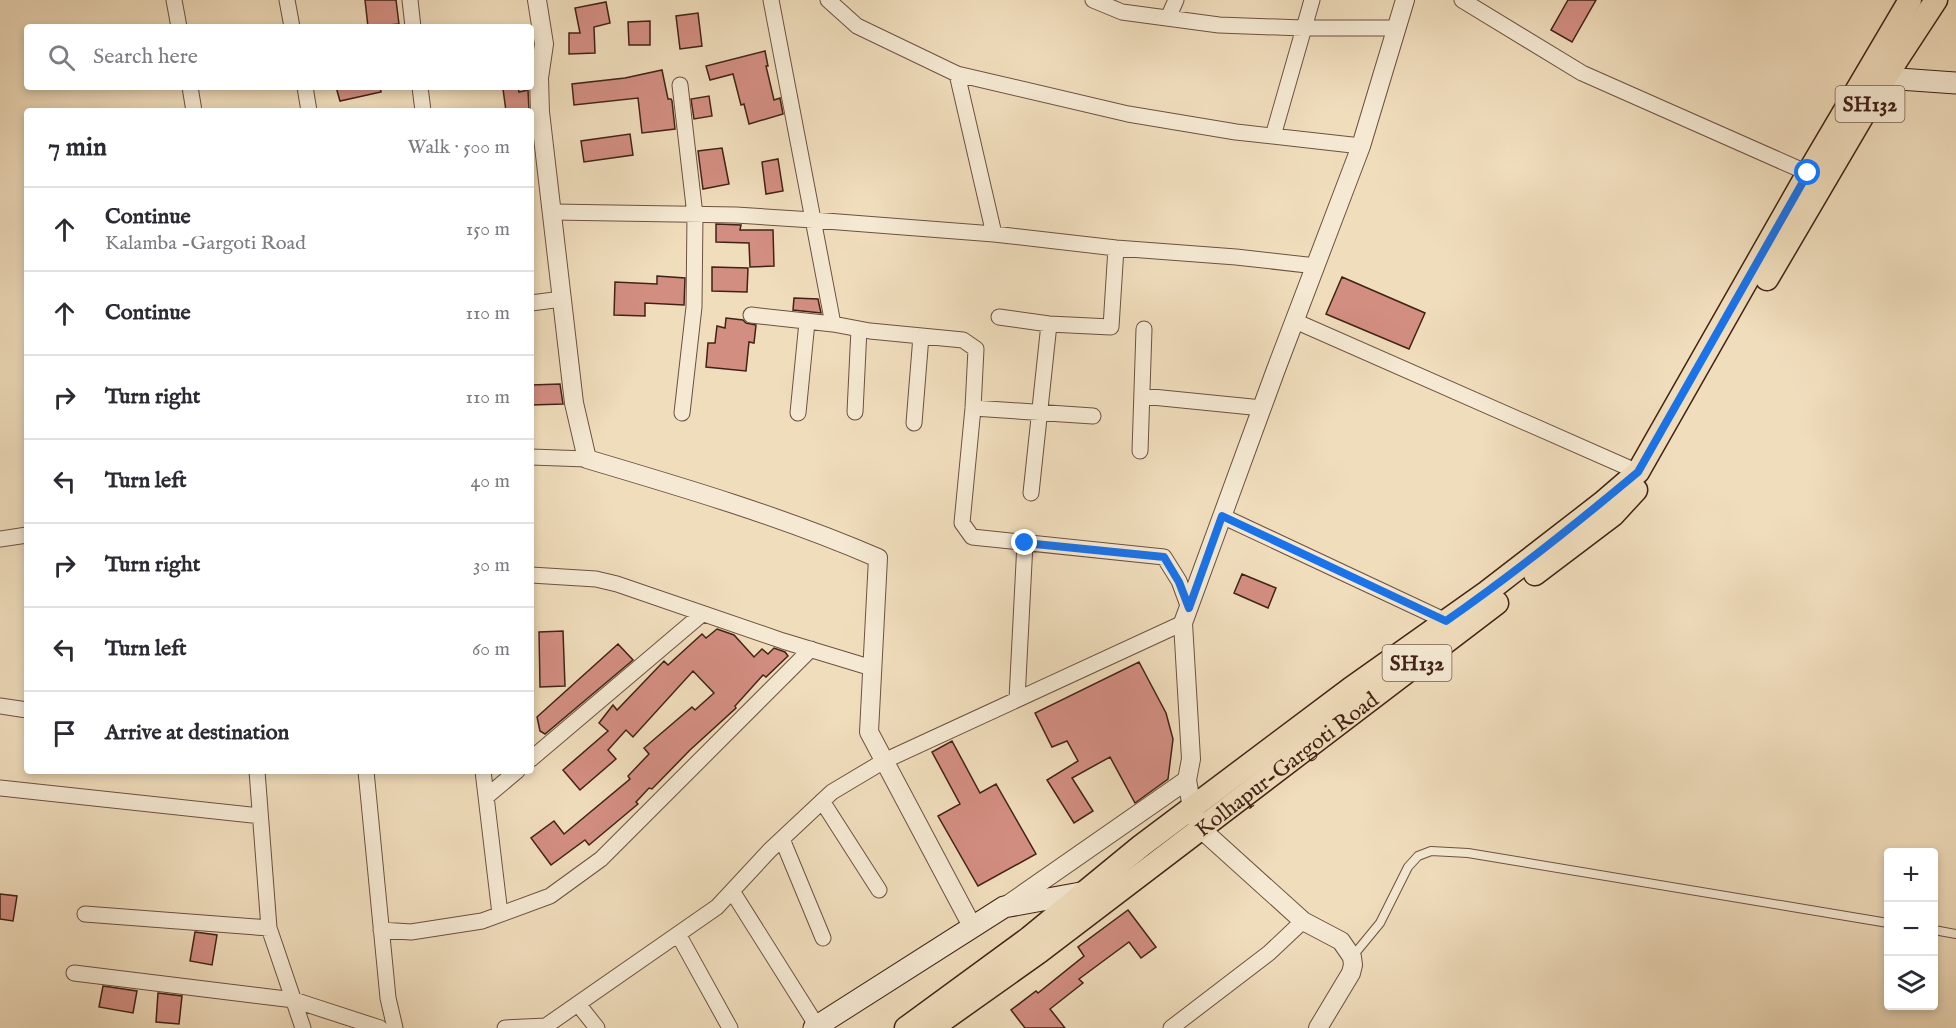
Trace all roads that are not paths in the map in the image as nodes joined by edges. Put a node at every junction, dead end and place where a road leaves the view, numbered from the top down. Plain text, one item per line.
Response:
1 (174, 0) edge
2 (287, 0) edge
3 (410, 0) edge
4 (537, 0) edge
5 (771, 0) edge
6 (828, 0) edge
7 (1093, 0) edge
8 (1176, 0) edge
9 (1312, 0) edge
10 (1404, 0) edge
11 (1462, 0) edge
12 (1910, 0) edge
13 (1936, 0) edge
14 (1168, 18) junction
15 (178, 24) edge
16 (291, 24) edge
17 (413, 24) edge
18 (1303, 28) junction
19 (1395, 28) junction
20 (957, 74) junction
21 (1876, 76) junction
22 (1956, 83) edge
23 (680, 85) dead end
24 (190, 90) edge
25 (306, 90) edge
26 (420, 90) edge
27 (194, 108) edge
28 (308, 108) edge
29 (423, 108) edge
30 (1273, 136) junction
31 (1361, 146) junction
32 (1808, 173) junction
33 (553, 212) junction
34 (695, 214) junction
35 (813, 220) junction
36 (994, 234) junction
37 (1116, 249) junction
38 (1316, 266) junction
39 (562, 299) junction
40 (534, 303) edge
41 (752, 315) dead end
42 (999, 317) dead end
43 (1295, 321) junction
44 (807, 322) junction
45 (833, 324) junction
46 (1049, 324) junction
47 (859, 329) junction
48 (1144, 330) dead end
49 (921, 336) junction
50 (1142, 396) junction
51 (973, 408) junction
52 (1262, 408) junction
53 (855, 412) dead end
54 (1040, 412) junction
55 (682, 414) dead end
56 (798, 414) dead end
57 (1093, 416) dead end
58 (914, 423) dead end
59 (1140, 451) dead end
60 (534, 458) edge
61 (587, 459) junction
62 (1638, 472) junction
63 (1031, 494) dead end
64 (1222, 516) junction
65 (24, 535) edge
66 (0, 539) edge
67 (1025, 543) junction
68 (534, 575) edge
69 (702, 614) junction
70 (1186, 615) junction
71 (1446, 621) junction
72 (811, 649) junction
73 (872, 668) junction
74 (1017, 699) junction
75 (0, 706) edge
76 (24, 710) edge
77 (534, 756) edge
78 (884, 760) junction
79 (257, 774) edge
80 (366, 774) edge
81 (483, 774) edge
82 (513, 774) edge
83 (1187, 780) junction
84 (0, 788) edge
85 (486, 797) junction
86 (822, 801) junction
87 (260, 816) junction
88 (1196, 818) junction
89 (782, 839) junction
90 (879, 890) dead end
91 (732, 891) junction
92 (1086, 892) junction
93 (1004, 907) junction
94 (85, 914) dead end
95 (500, 914) junction
96 (1304, 921) junction
97 (1884, 922) edge
98 (972, 926) junction
99 (268, 928) junction
100 (381, 930) junction
101 (1938, 931) edge
102 (678, 934) junction
103 (1956, 934) edge
104 (824, 938) dead end
105 (1352, 957) junction
106 (74, 973) dead end
107 (294, 999) junction
108 (578, 1004) junction
109 (544, 1027) edge
110 (815, 1027) edge
111 (303, 1028) edge
112 (380, 1028) edge
113 (395, 1028) edge
114 (505, 1028) edge
115 (597, 1028) edge
116 (730, 1028) edge
117 (906, 1028) edge
118 (932, 1028) edge
119 (1171, 1028) edge
120 (1318, 1028) edge

1 - 15 street
2 - 16 street
3 - 17 street
4 - 33 street
5 - 35 street
6 - 20 street
7 - 14 street
8 - 14 street
9 - 18 street
10 - 19 street
11 - 32 street
12 - 21 main road
13 - 21 main road, Kolhapur-Gargoti Road / SH132
14 - 18 street
18 - 19 street
18 - 30 street
19 - 31 street
20 - 30 street
20 - 36 street
21 - 22 main road
21 - 32 main road
21 - 88 main road, Kolhapur-Gargoti Road / SH132
23 - 34 street
24 - 27 street
25 - 28 street
26 - 29 street
30 - 31 street
31 - 38 street
32 - 62 main road
33 - 34 street
33 - 39 street
34 - 35 street
34 - 55 street
35 - 36 street
35 - 45 street
36 - 37 street
37 - 38 street
37 - 46 street
38 - 43 street
39 - 40 street
39 - 61 street
41 - 44 street
42 - 46 street
43 - 52 street
43 - 62 street
44 - 45 street
44 - 56 street
45 - 47 street
46 - 54 street
47 - 49 street
47 - 53 street
48 - 50 street
49 - 51 street
49 - 58 street
50 - 52 street
50 - 59 street
51 - 54 street
51 - 67 street
52 - 64 street
54 - 57 street
54 - 63 street
60 - 61 street
61 - 73 street
62 - 71 main road
64 - 70 street
64 - 71 street
65 - 66 street
67 - 70 street
67 - 74 street
68 - 69 street
69 - 72 street
69 - 77 street
70 - 74 street
70 - 83 street
71 - 88 main road
72 - 73 street
72 - 95 street
73 - 78 street
74 - 78 street
75 - 76 street
78 - 86 street
78 - 98 street
79 - 87 street
80 - 100 street
81 - 85 street
82 - 85 street
83 - 88 street
83 - 93 street
84 - 87 street
85 - 95 street
86 - 89 street
86 - 90 street
87 - 99 street
88 - 92 main road
88 - 96 street
88 - 118 main road, Kolhapur-Gargoti Road / SH132
89 - 91 street
89 - 104 street
91 - 102 street
91 - 110 street
92 - 93 main road
92 - 117 main road
93 - 98 main road
94 - 99 street
95 - 100 street
96 - 105 street
96 - 119 street
97 - 105 lane
98 - 110 main road
99 - 107 street
100 - 113 street
101 - 103 lane
102 - 108 street
102 - 116 street
105 - 120 street
106 - 107 street
107 - 111 street
107 - 112 street
108 - 109 street
108 - 115 street
109 - 114 street

